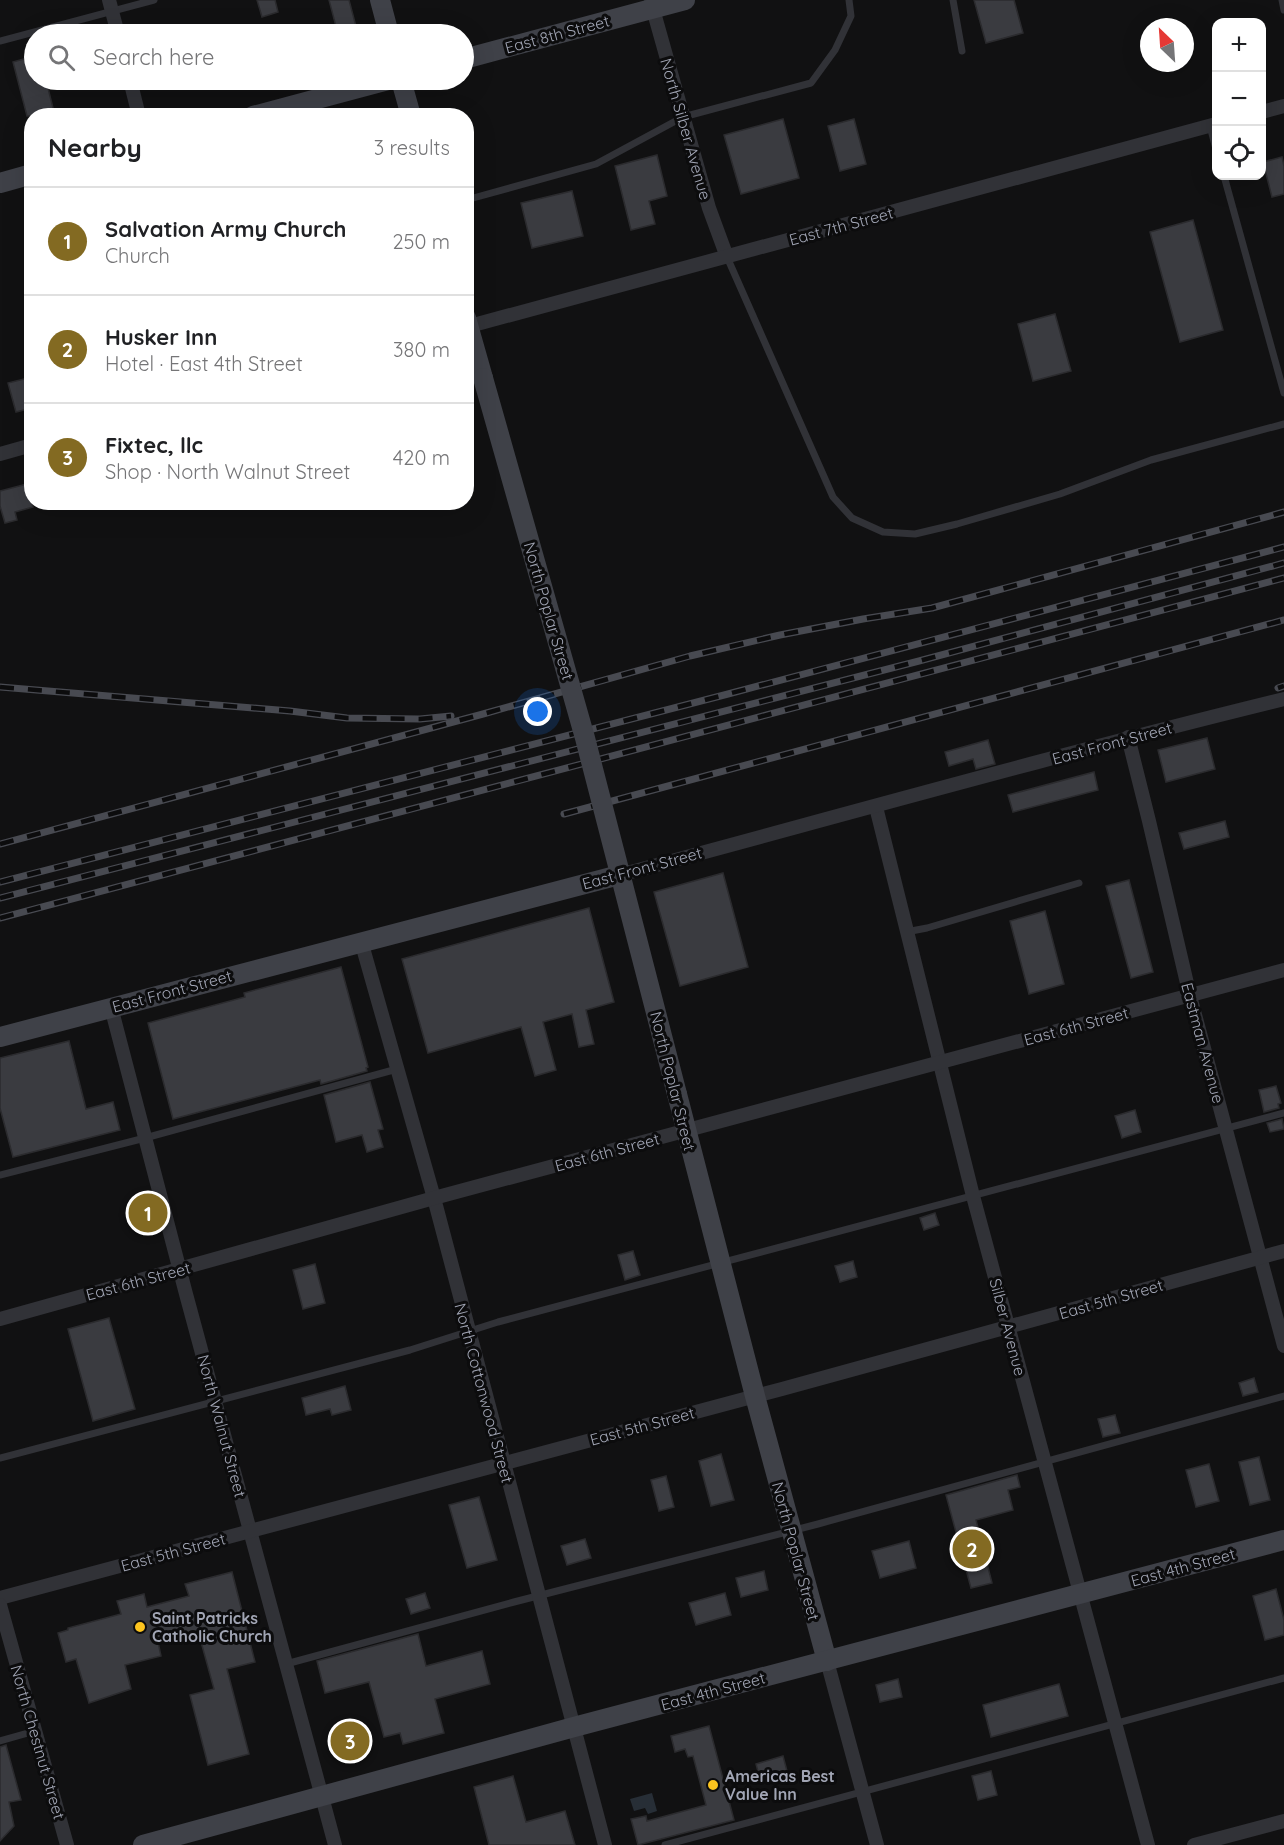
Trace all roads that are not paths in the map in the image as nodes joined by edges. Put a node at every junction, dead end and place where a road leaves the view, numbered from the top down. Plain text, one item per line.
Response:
1 (154, 0) edge
2 (380, 0) edge
3 (685, 0) edge
4 (849, 0) edge
5 (953, 0) edge
6 (1282, 0) edge
7 (651, 4) edge
8 (111, 6) edge
9 (1284, 10) edge
10 (54, 24) edge
11 (116, 24) edge
12 (386, 24) edge
13 (24, 33) edge
14 (0, 41) edge
15 (962, 51) dead end
16 (474, 56) edge
17 (132, 90) edge
18 (350, 90) edge
19 (404, 90) edge
20 (1284, 106) edge
21 (137, 108) edge
22 (283, 108) edge
23 (409, 108) edge
24 (1266, 111) edge
25 (683, 117) junction
26 (1212, 125) edge
27 (24, 176) edge
28 (1225, 180) edge
29 (0, 183) edge
30 (474, 198) edge
31 (727, 257) junction
32 (474, 322) edge
33 (474, 348) edge
34 (1284, 393) edge
35 (1284, 423) edge
36 (24, 447) edge
37 (0, 454) edge
38 (1284, 699) edge
39 (1128, 737) junction
40 (876, 807) junction
41 (623, 874) joint
42 (1079, 883) dead end
43 (906, 932) junction
44 (361, 941) junction
45 (1284, 970) edge
46 (1190, 996) junction
47 (111, 1007) junction
48 (0, 1037) edge
49 (939, 1064) junction
50 (397, 1070) junction
51 (1284, 1113) edge
52 (1226, 1128) junction
53 (686, 1131) junction
54 (145, 1138) junction
55 (0, 1175) edge
56 (973, 1196) junction
57 (434, 1198) junction
58 (1284, 1251) edge
59 (1260, 1258) junction
60 (720, 1264) junction
61 (179, 1269) junction
62 (0, 1319) edge
63 (1008, 1328) junction
64 (468, 1331) junction
65 (1284, 1346) edge
66 (754, 1396) junction
67 (1284, 1396) edge
68 (214, 1402) junction
69 (0, 1458) edge
70 (1044, 1462) junction
71 (503, 1464) junction
72 (251, 1531) junction
73 (790, 1531) junction
74 (1284, 1540) edge
75 (1079, 1594) junction
76 (538, 1596) junction
77 (0, 1598) edge
78 (0, 1605) edge
79 (827, 1661) junction
80 (286, 1664) junction
81 (1284, 1678) edge
82 (1114, 1723) junction
83 (574, 1727) junction
84 (35, 1731) junction
85 (0, 1741) edge
86 (862, 1791) junction
87 (322, 1796) junction
88 (1284, 1821) edge
89 (67, 1845) edge
90 (143, 1845) edge
91 (335, 1845) edge
92 (604, 1845) edge
93 (665, 1845) edge
94 (877, 1845) edge
95 (1148, 1845) edge
96 (1194, 1845) edge

1 - 8 lane
2 - 12 main road
3 - 7 main road, East 8th Street
4 - 25 lane
5 - 15 lane
6 - 9 lane
7 - 16 main road, East 8th Street
7 - 25 street, North Silber Avenue
8 - 10 lane
8 - 11 street
13 - 14 lane
17 - 21 street
18 - 22 main road
19 - 23 main road
20 - 24 street
25 - 30 lane
25 - 31 street, North Silber Avenue
26 - 31 street, East 7th Street
27 - 29 main road
28 - 34 lane
31 - 32 street, East 7th Street
31 - 35 lane
33 - 53 main road, North Poplar Street, bridge
36 - 37 street
38 - 39 street, East Front Street
39 - 40 street, East Front Street
39 - 46 street, Eastman Avenue
40 - 41 street, East Front Street
40 - 43 street, Silber Avenue
41 - 44 main road, East Front Street
42 - 43 lane
43 - 49 street, Silber Avenue
44 - 47 main road, East Front Street
44 - 50 street, North Cottonwood Street
45 - 46 street, East 6th Street
46 - 49 street, East 6th Street
46 - 52 street, Eastman Avenue
47 - 48 main road, East Front Street
47 - 54 street, North Walnut Street
49 - 53 street, East 6th Street
49 - 56 street, Silber Avenue
50 - 54 lane
50 - 57 street, North Cottonwood Street
51 - 52 lane
52 - 56 lane
52 - 59 street, Eastman Avenue
53 - 57 street, East 6th Street
53 - 60 main road, North Poplar Street
54 - 55 lane
54 - 61 street, North Walnut Street
56 - 60 lane
56 - 63 street, Silber Avenue
57 - 61 street, East 6th Street
57 - 64 street, North Cottonwood Street
58 - 59 street, East 5th Street
59 - 63 street, East 5th Street
59 - 65 street, Eastman Avenue
60 - 64 lane
60 - 66 main road, North Poplar Street
61 - 62 street, East 6th Street
61 - 68 street, North Walnut Street
63 - 66 street, East 5th Street
63 - 70 street, Silber Avenue
64 - 68 lane
64 - 71 street, North Cottonwood Street
66 - 71 street, East 5th Street
66 - 73 main road, North Poplar Street
67 - 70 lane
68 - 69 lane
68 - 72 street, North Walnut Street
70 - 73 lane
70 - 75 street, Silber Avenue
71 - 72 street, East 5th Street
71 - 76 street, North Cottonwood Street
72 - 77 street, East 5th Street
72 - 80 street, North Walnut Street
73 - 76 lane
73 - 79 main road, North Poplar Street
74 - 75 main road, East 4th Street
75 - 79 main road, East 4th Street
75 - 82 street, Silber Avenue
76 - 80 lane
76 - 83 street, North Cottonwood Street
78 - 84 street, North Chestnut Street
79 - 83 main road, East 4th Street
79 - 86 street, North Poplar Street
80 - 87 street, North Walnut Street
81 - 82 lane
82 - 86 lane
82 - 95 street, Silber Avenue
83 - 87 main road, East 4th Street
83 - 92 street, North Cottonwood Street
84 - 85 lane
84 - 89 street, North Chestnut Street
86 - 93 lane
86 - 94 street, North Poplar Street
87 - 90 main road, East 4th Street
87 - 91 street, North Walnut Street
88 - 96 street

